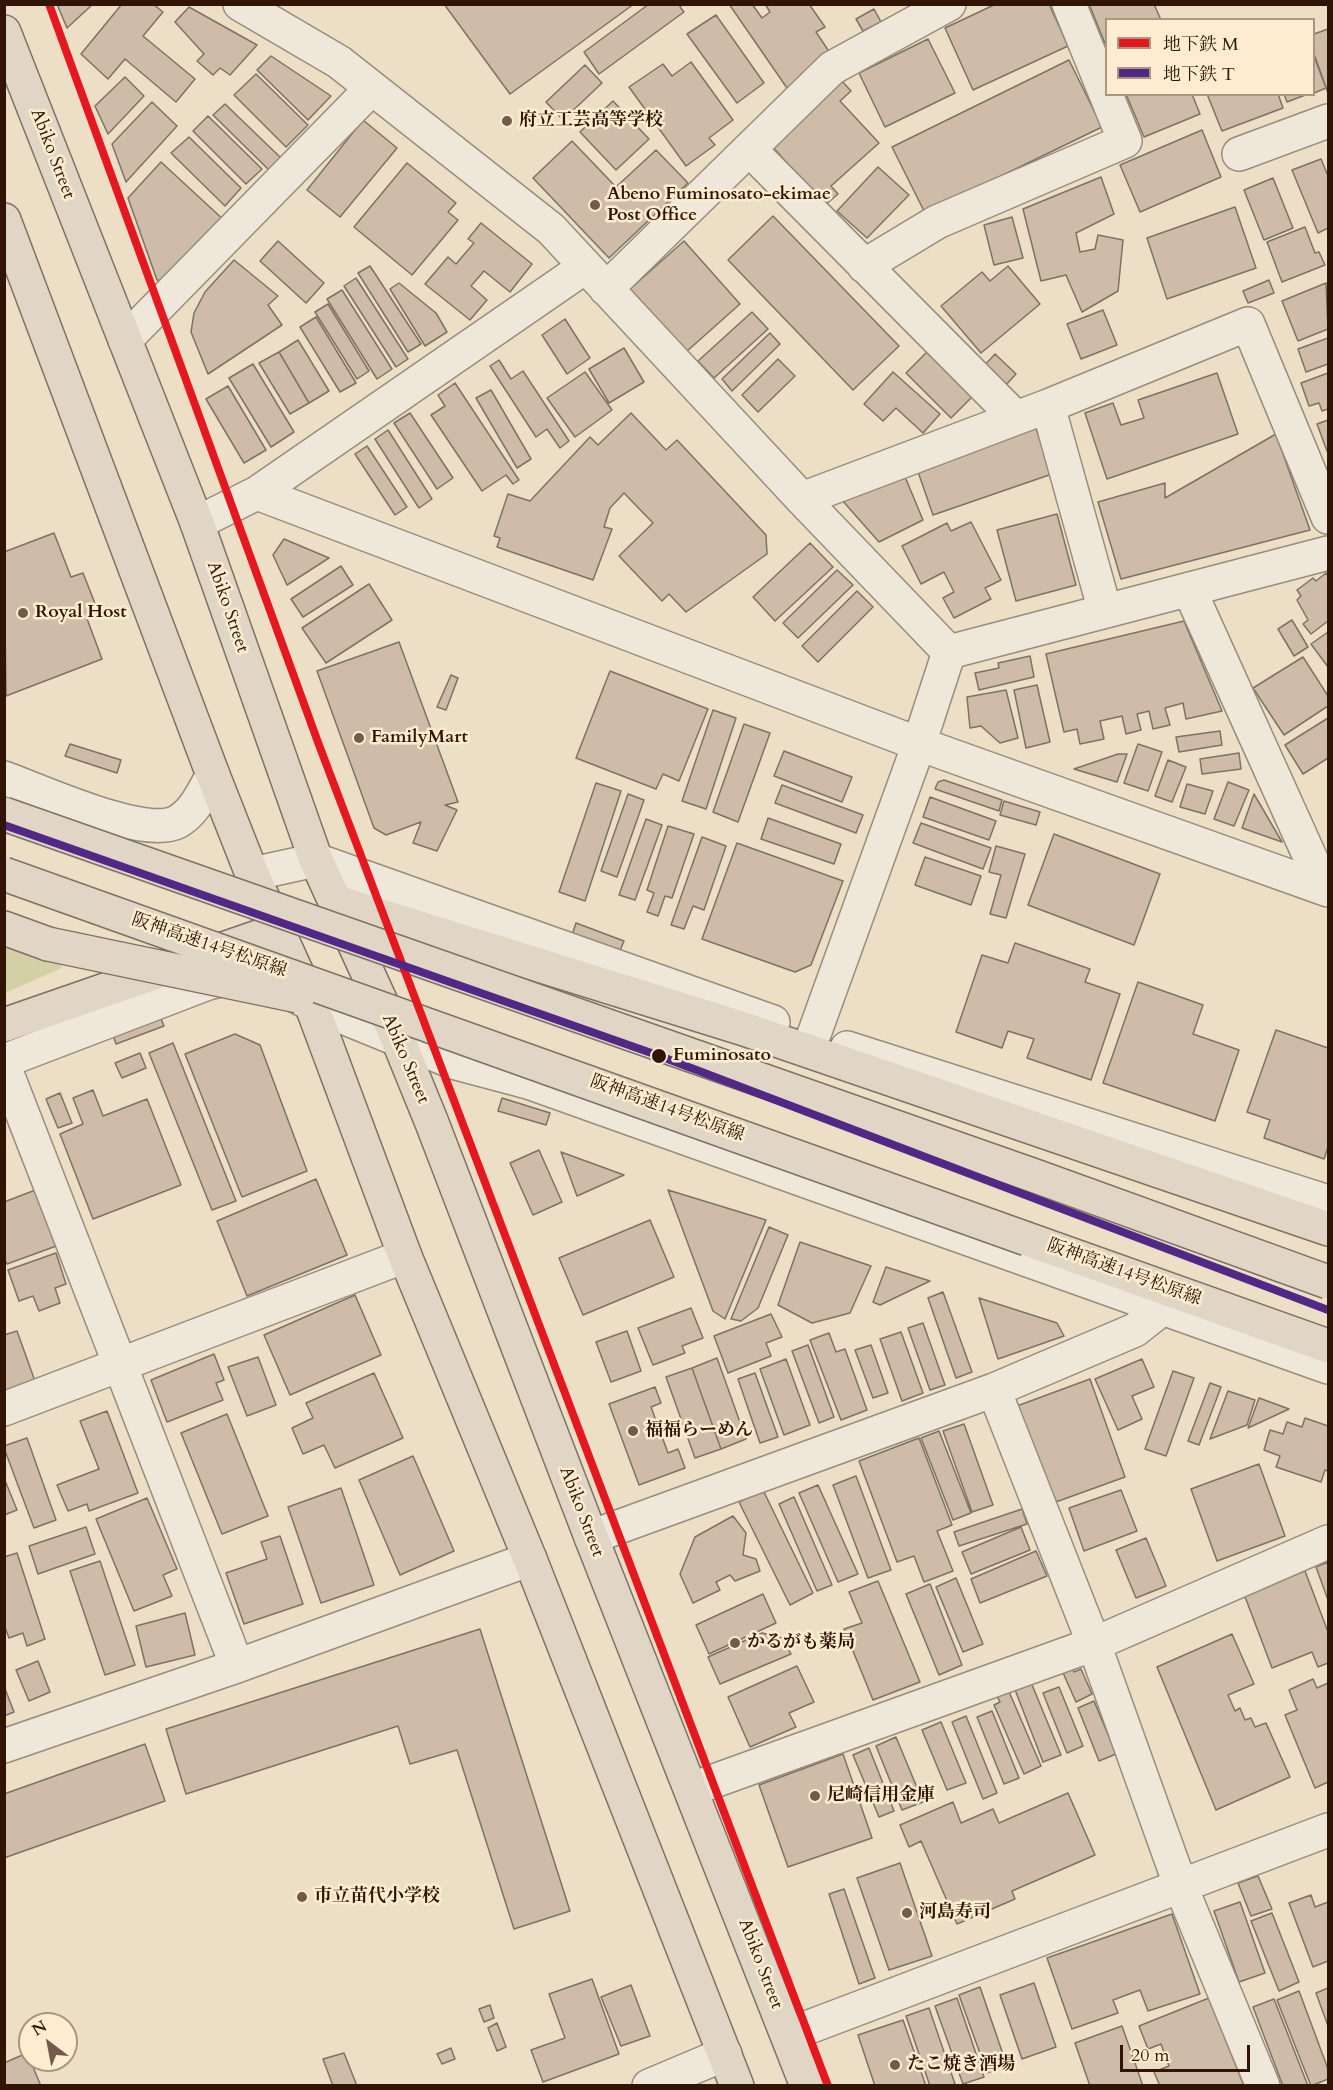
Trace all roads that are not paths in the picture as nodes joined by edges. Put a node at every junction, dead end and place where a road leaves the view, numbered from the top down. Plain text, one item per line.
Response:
1 (240, 4) edge
2 (949, 4) edge
3 (1069, 4) edge
4 (4, 32) edge
5 (371, 89) junction
6 (1105, 92) edge
7 (1107, 96) edge
8 (1329, 121) edge
9 (749, 149) junction
10 (1239, 154) dead end
11 (4, 220) edge
12 (864, 266) junction
13 (596, 278) junction
14 (125, 340) junction
15 (1048, 406) junction
16 (1015, 417) junction
17 (257, 493) junction
18 (802, 499) junction
19 (1329, 517) edge
20 (197, 523) junction
21 (1329, 553) edge
22 (1189, 589) junction
23 (1105, 611) junction
24 (949, 652) junction
25 (919, 744) junction
26 (213, 775) junction
27 (4, 778) edge
28 (4, 814) edge
29 (316, 860) junction
30 (4, 874) edge
31 (252, 874) junction
32 (1326, 889) edge
33 (336, 902) junction
34 (4, 928) edge
35 (278, 930) junction
36 (311, 1004) junction
37 (4, 1025) edge
38 (410, 1029) junction
39 (813, 1037) junction
40 (4, 1064) edge
41 (1329, 1202) edge
42 (1329, 1229) edge
43 (405, 1256) junction
44 (1329, 1282) edge
45 (1164, 1307) junction
46 (1329, 1346) edge
47 (120, 1365) junction
48 (1329, 1367) edge
49 (994, 1390) junction
50 (4, 1409) edge
51 (591, 1538) junction
52 (1329, 1542) edge
53 (530, 1558) junction
54 (1094, 1644) junction
55 (237, 1666) junction
56 (4, 1746) edge
57 (692, 1789) junction
58 (1329, 1830) edge
59 (1181, 1887) junction
60 (788, 2035) junction
61 (725, 2054) junction
62 (649, 2085) edge
63 (737, 2085) edge
64 (807, 2085) edge
65 (1263, 2085) edge

1 - 5 street
2 - 9 street
3 - 6 street
4 - 14 main road, Abiko Street
5 - 13 street
5 - 14 street
7 - 12 street
8 - 10 street
9 - 12 street
9 - 13 street
11 - 26 main road
12 - 16 street
13 - 17 street
13 - 18 street
14 - 20 main road, Abiko Street
15 - 16 street
15 - 19 street
15 - 23 street
16 - 18 street
17 - 20 street
17 - 25 street
18 - 24 street
20 - 29 main road, Abiko Street
21 - 22 street
22 - 23 street
22 - 32 street
23 - 24 street
24 - 25 street
25 - 32 street
25 - 39 street
26 - 27 street
26 - 31 main road
28 - 44 main road, bridge
29 - 31 street
29 - 33 main road, Abiko Street
29 - 39 street
30 - 38 main road, 阪神高速14号松原線, bridge
31 - 35 main road
33 - 38 main road, Abiko Street
33 - 42 main road
34 - 38 main road, bridge
35 - 36 main road
35 - 37 main road
36 - 38 street
36 - 40 street
36 - 43 main road
38 - 45 street
38 - 46 main road, 阪神高速14号松原線, bridge
38 - 51 main road, Abiko Street
39 - 41 street
40 - 47 street
43 - 47 street
43 - 53 main road
45 - 48 street
45 - 49 street
47 - 50 street
47 - 55 street
49 - 51 street
49 - 54 street
51 - 57 main road, Abiko Street
52 - 54 street
53 - 55 street
53 - 61 main road
54 - 57 street
54 - 59 street
55 - 56 street
57 - 60 main road, Abiko Street
58 - 59 street
59 - 60 street
59 - 65 street
60 - 64 main road, Abiko Street
61 - 62 street
61 - 63 main road

